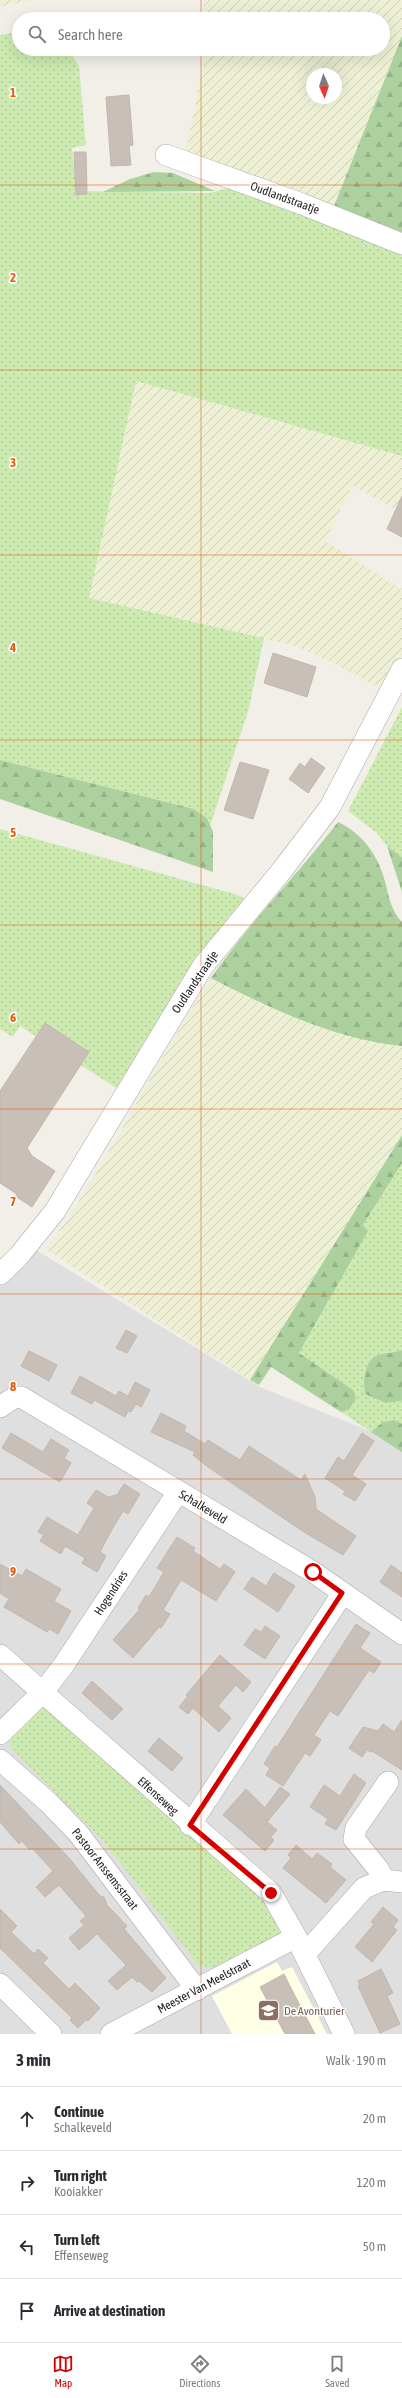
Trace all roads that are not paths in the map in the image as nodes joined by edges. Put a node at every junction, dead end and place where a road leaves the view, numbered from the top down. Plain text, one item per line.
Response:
1 (166, 155) dead end
2 (402, 244) edge
3 (402, 669) edge
4 (0, 1274) edge
5 (0, 1407) edge
6 (178, 1492) junction
7 (342, 1593) junction
8 (402, 1634) edge
9 (0, 1655) edge
10 (43, 1692) junction
11 (0, 1734) edge
12 (0, 1760) edge
13 (388, 1782) dead end
14 (190, 1825) junction
15 (392, 1881) edge
16 (301, 1946) junction
17 (0, 1984) edge
18 (198, 1990) junction
19 (50, 2034) edge
20 (111, 2034) edge
21 (344, 2034) edge

1 - 2 street, Oudlandstraatje
3 - 4 street, Oudlandstraatje
5 - 6 street, Schalkeveld
6 - 7 street, Schalkeveld
6 - 10 street, Hogendries
7 - 8 street, Schalkeveld
7 - 14 street
9 - 10 street, Effenseweg
10 - 11 street
10 - 14 street, Effenseweg
12 - 18 street, Pastoor Anssemsstraat
13 - 15 street
14 - 16 street, Effenseweg
15 - 16 street, Meester Van Meelstraat
16 - 18 street, Meester Van Meelstraat
16 - 21 street, Effenseweg
17 - 19 street
18 - 20 street, Meester Van Meelstraat

